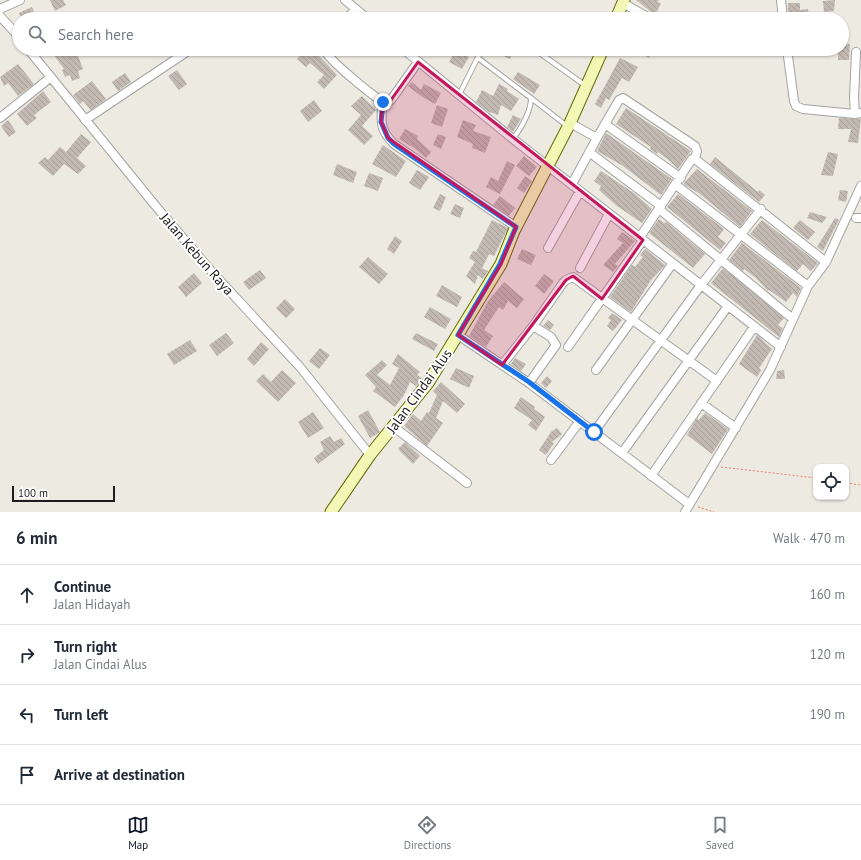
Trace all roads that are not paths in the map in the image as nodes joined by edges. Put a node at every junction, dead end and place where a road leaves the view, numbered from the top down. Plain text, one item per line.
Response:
1 (20, 0) edge
2 (345, 0) edge
3 (781, 0) edge
4 (624, 2) edge
5 (0, 9) edge
6 (356, 9) junction
7 (353, 12) edge
8 (360, 12) edge
9 (619, 12) edge
10 (640, 12) edge
11 (782, 12) edge
12 (0, 16) edge
13 (12, 29) edge
14 (856, 52) dead end
15 (34, 56) edge
16 (180, 56) edge
17 (329, 56) edge
18 (411, 56) edge
19 (544, 56) edge
20 (600, 56) edge
21 (788, 56) edge
22 (478, 58) joint
23 (418, 62) junction
24 (51, 77) junction
25 (587, 86) junction
26 (458, 95) junction
27 (530, 98) junction
28 (382, 101) junction
29 (858, 114) edge
30 (0, 118) edge
31 (84, 120) junction
32 (569, 124) junction
33 (605, 124) junction
34 (596, 138) junction
35 (513, 139) junction
36 (589, 152) junction
37 (695, 158) junction
38 (548, 165) junction
39 (681, 178) junction
40 (572, 184) junction
41 (676, 185) junction
42 (861, 186) edge
43 (580, 191) junction
44 (660, 208) junction
45 (761, 209) junction
46 (610, 214) junction
47 (516, 227) junction
48 (741, 235) junction
49 (642, 239) junction
50 (548, 248) dead end
51 (722, 259) junction
52 (826, 262) junction
53 (672, 263) junction
54 (580, 268) dead end
55 (701, 285) junction
56 (808, 286) junction
57 (602, 298) junction
58 (728, 306) junction
59 (794, 318) junction
60 (632, 320) junction
61 (533, 326) junction
62 (754, 327) junction
63 (458, 335) junction
64 (660, 341) junction
65 (568, 347) dead end
66 (781, 348) junction
67 (688, 361) junction
68 (502, 365) junction
69 (596, 370) dead end
70 (717, 381) junction
71 (529, 382) junction
72 (701, 403) junction
73 (580, 421) junction
74 (394, 427) junction
75 (736, 428) junction
76 (594, 432) junction
77 (622, 453) junction
78 (370, 455) junction
79 (551, 460) dead end
80 (651, 476) junction
81 (467, 482) dead end
82 (687, 508) edge
83 (331, 512) edge

1 - 5 street
2 - 6 street
3 - 11 street
4 - 9 street
4 - 10 street
6 - 7 street
6 - 8 street
12 - 13 street
14 - 29 street
15 - 24 street, Jalan Kebun Raya
16 - 31 street
17 - 28 street
18 - 23 street
19 - 25 lane
20 - 25 street, Jalan Cindai Alus
21 - 29 street
22 - 26 lane
22 - 27 lane
23 - 26 street
23 - 28 street
24 - 30 street
24 - 31 street, Jalan Kebun Raya
25 - 32 street, Jalan Cindai Alus
26 - 35 street
27 - 32 lane
27 - 35 lane
28 - 47 street
31 - 78 street, Jalan Kebun Raya
32 - 34 street
32 - 38 street, Jalan Cindai Alus
33 - 34 street
33 - 37 street
33 - 39 street
34 - 36 street
35 - 38 street
36 - 40 street
36 - 44 street
37 - 39 street
37 - 45 street
38 - 40 street
38 - 47 street, Jalan Cindai Alus
39 - 41 street
40 - 43 street
41 - 44 street
41 - 48 street
42 - 52 street
43 - 46 street
43 - 50 street
44 - 49 street
44 - 51 street
45 - 48 street
45 - 52 street
46 - 49 street
46 - 54 street
47 - 63 street, Jalan Cindai Alus
48 - 51 street
48 - 56 street
49 - 53 street
49 - 57 street
51 - 55 street
51 - 59 street
52 - 56 street
53 - 55 street
53 - 60 street
55 - 58 street
55 - 64 street
56 - 59 street
57 - 60 street
57 - 61 street
57 - 65 street
58 - 62 street
58 - 67 street
59 - 66 street
60 - 64 street
60 - 69 street
61 - 68 street
61 - 71 street
62 - 66 street
62 - 70 street
63 - 68 street
63 - 74 street, Jalan Cindai Alus
64 - 67 street
64 - 76 street
66 - 75 street
67 - 70 street
67 - 77 street
68 - 71 street
70 - 72 street
71 - 73 street
72 - 75 street
72 - 80 street
73 - 76 street
73 - 79 street
74 - 78 street, Jalan Cindai Alus
74 - 81 street
75 - 82 street
76 - 77 street
77 - 80 street
78 - 83 street, Jalan Cindai Alus
80 - 82 street

